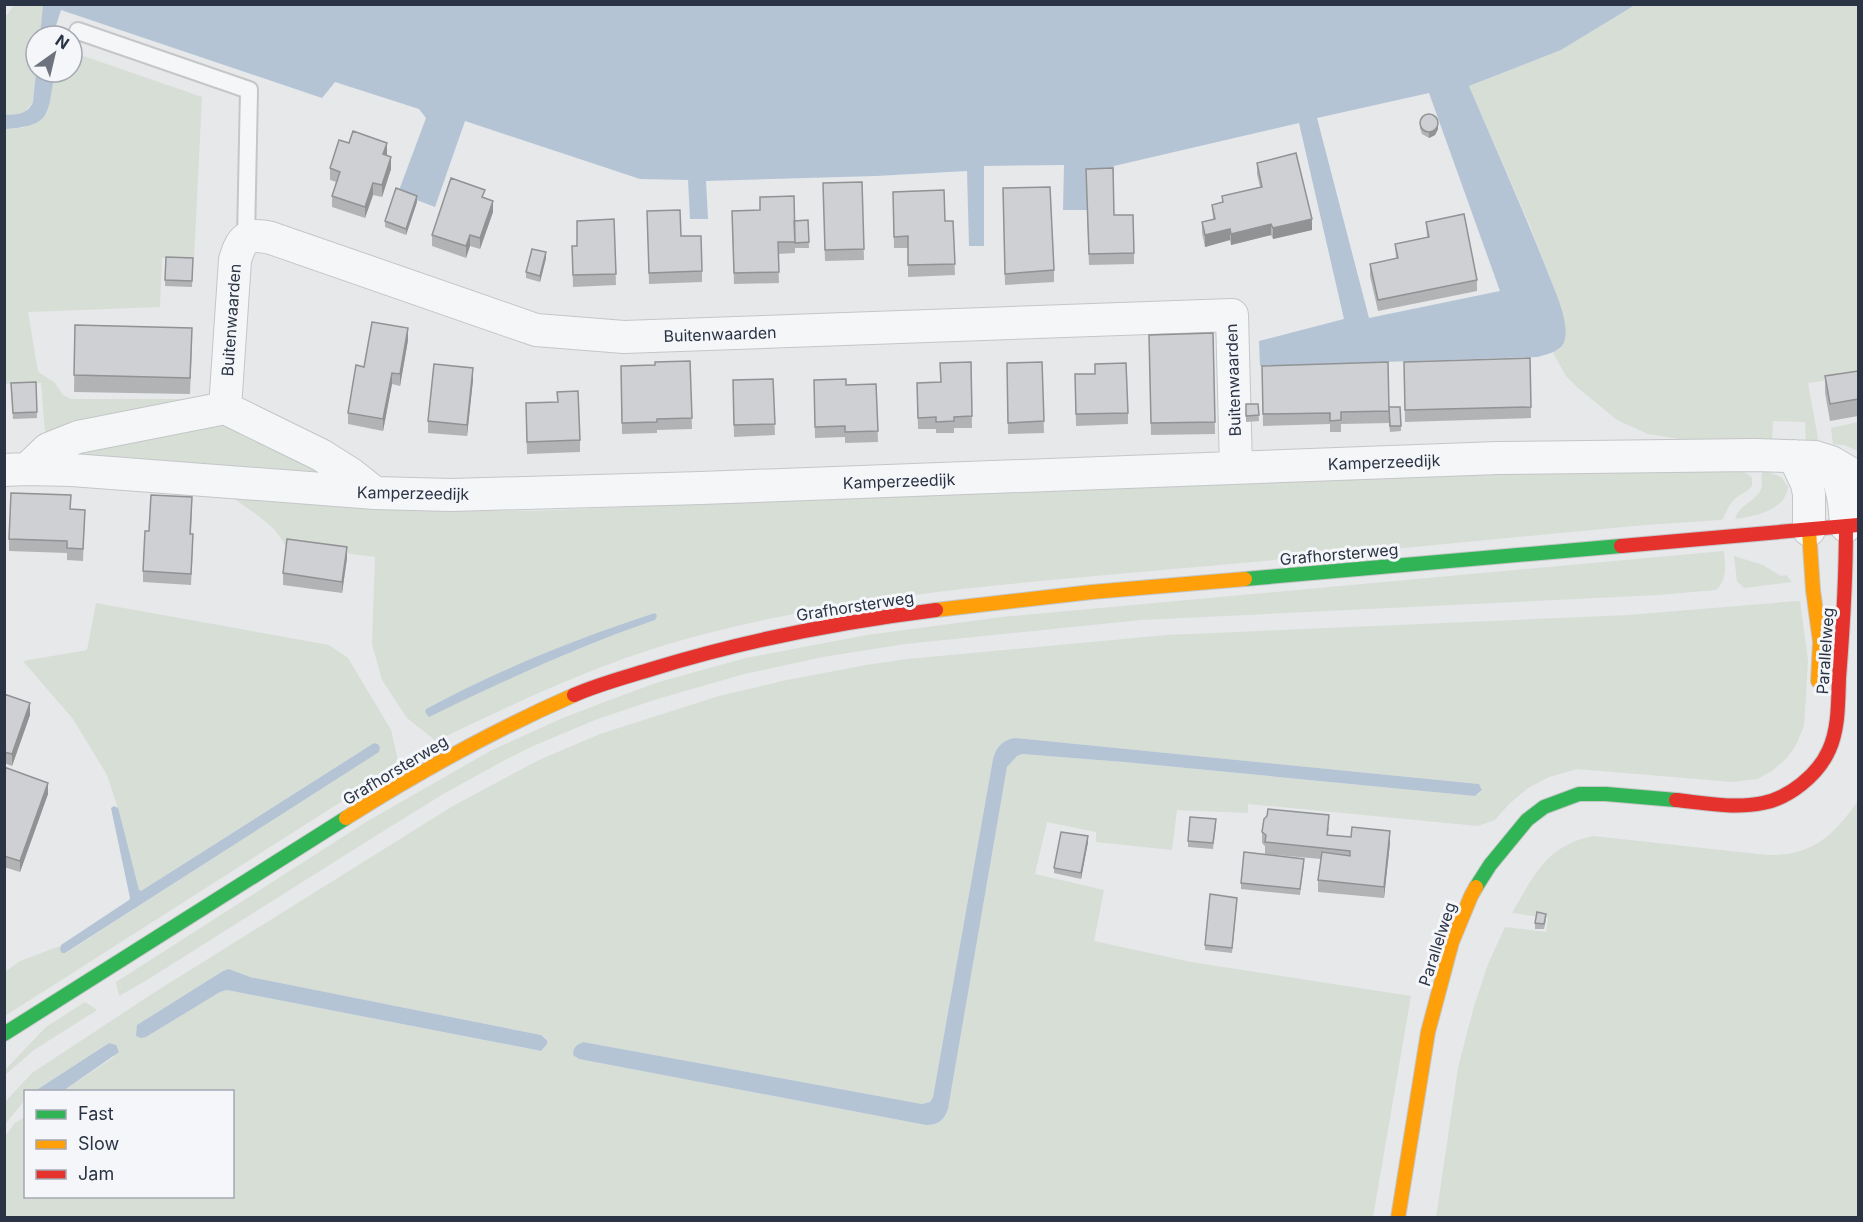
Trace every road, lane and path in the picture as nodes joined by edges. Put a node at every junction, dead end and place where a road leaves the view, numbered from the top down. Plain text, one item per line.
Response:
1 (84, 33) edge
2 (246, 238) junction
3 (225, 408) junction
4 (1794, 456) junction
5 (1831, 462) junction
6 (1236, 468) junction
7 (16, 470) edge
8 (1858, 478) edge
9 (375, 493) junction
10 (1852, 526) edge
11 (1809, 530) junction
12 (1818, 698) dead end
13 (1801, 767) dead end
14 (1786, 795) junction
15 (4, 1034) edge
16 (1398, 1218) edge

1 - 2 lane
2 - 3 street, Buitenwaarden
2 - 6 street, Buitenwaarden
3 - 7 street
3 - 9 street
4 - 5 street, Kamperzeedijk
4 - 6 street, Kamperzeedijk
4 - 11 street
5 - 8 street, Kamperzeedijk
5 - 10 street
6 - 9 street, Kamperzeedijk
7 - 9 street, Kamperzeedijk
10 - 11 main road
10 - 14 main road, Parallelweg
11 - 12 main road, Parallelweg
11 - 15 main road, Grafhorsterweg
13 - 14 main road
14 - 16 main road, Parallelweg

